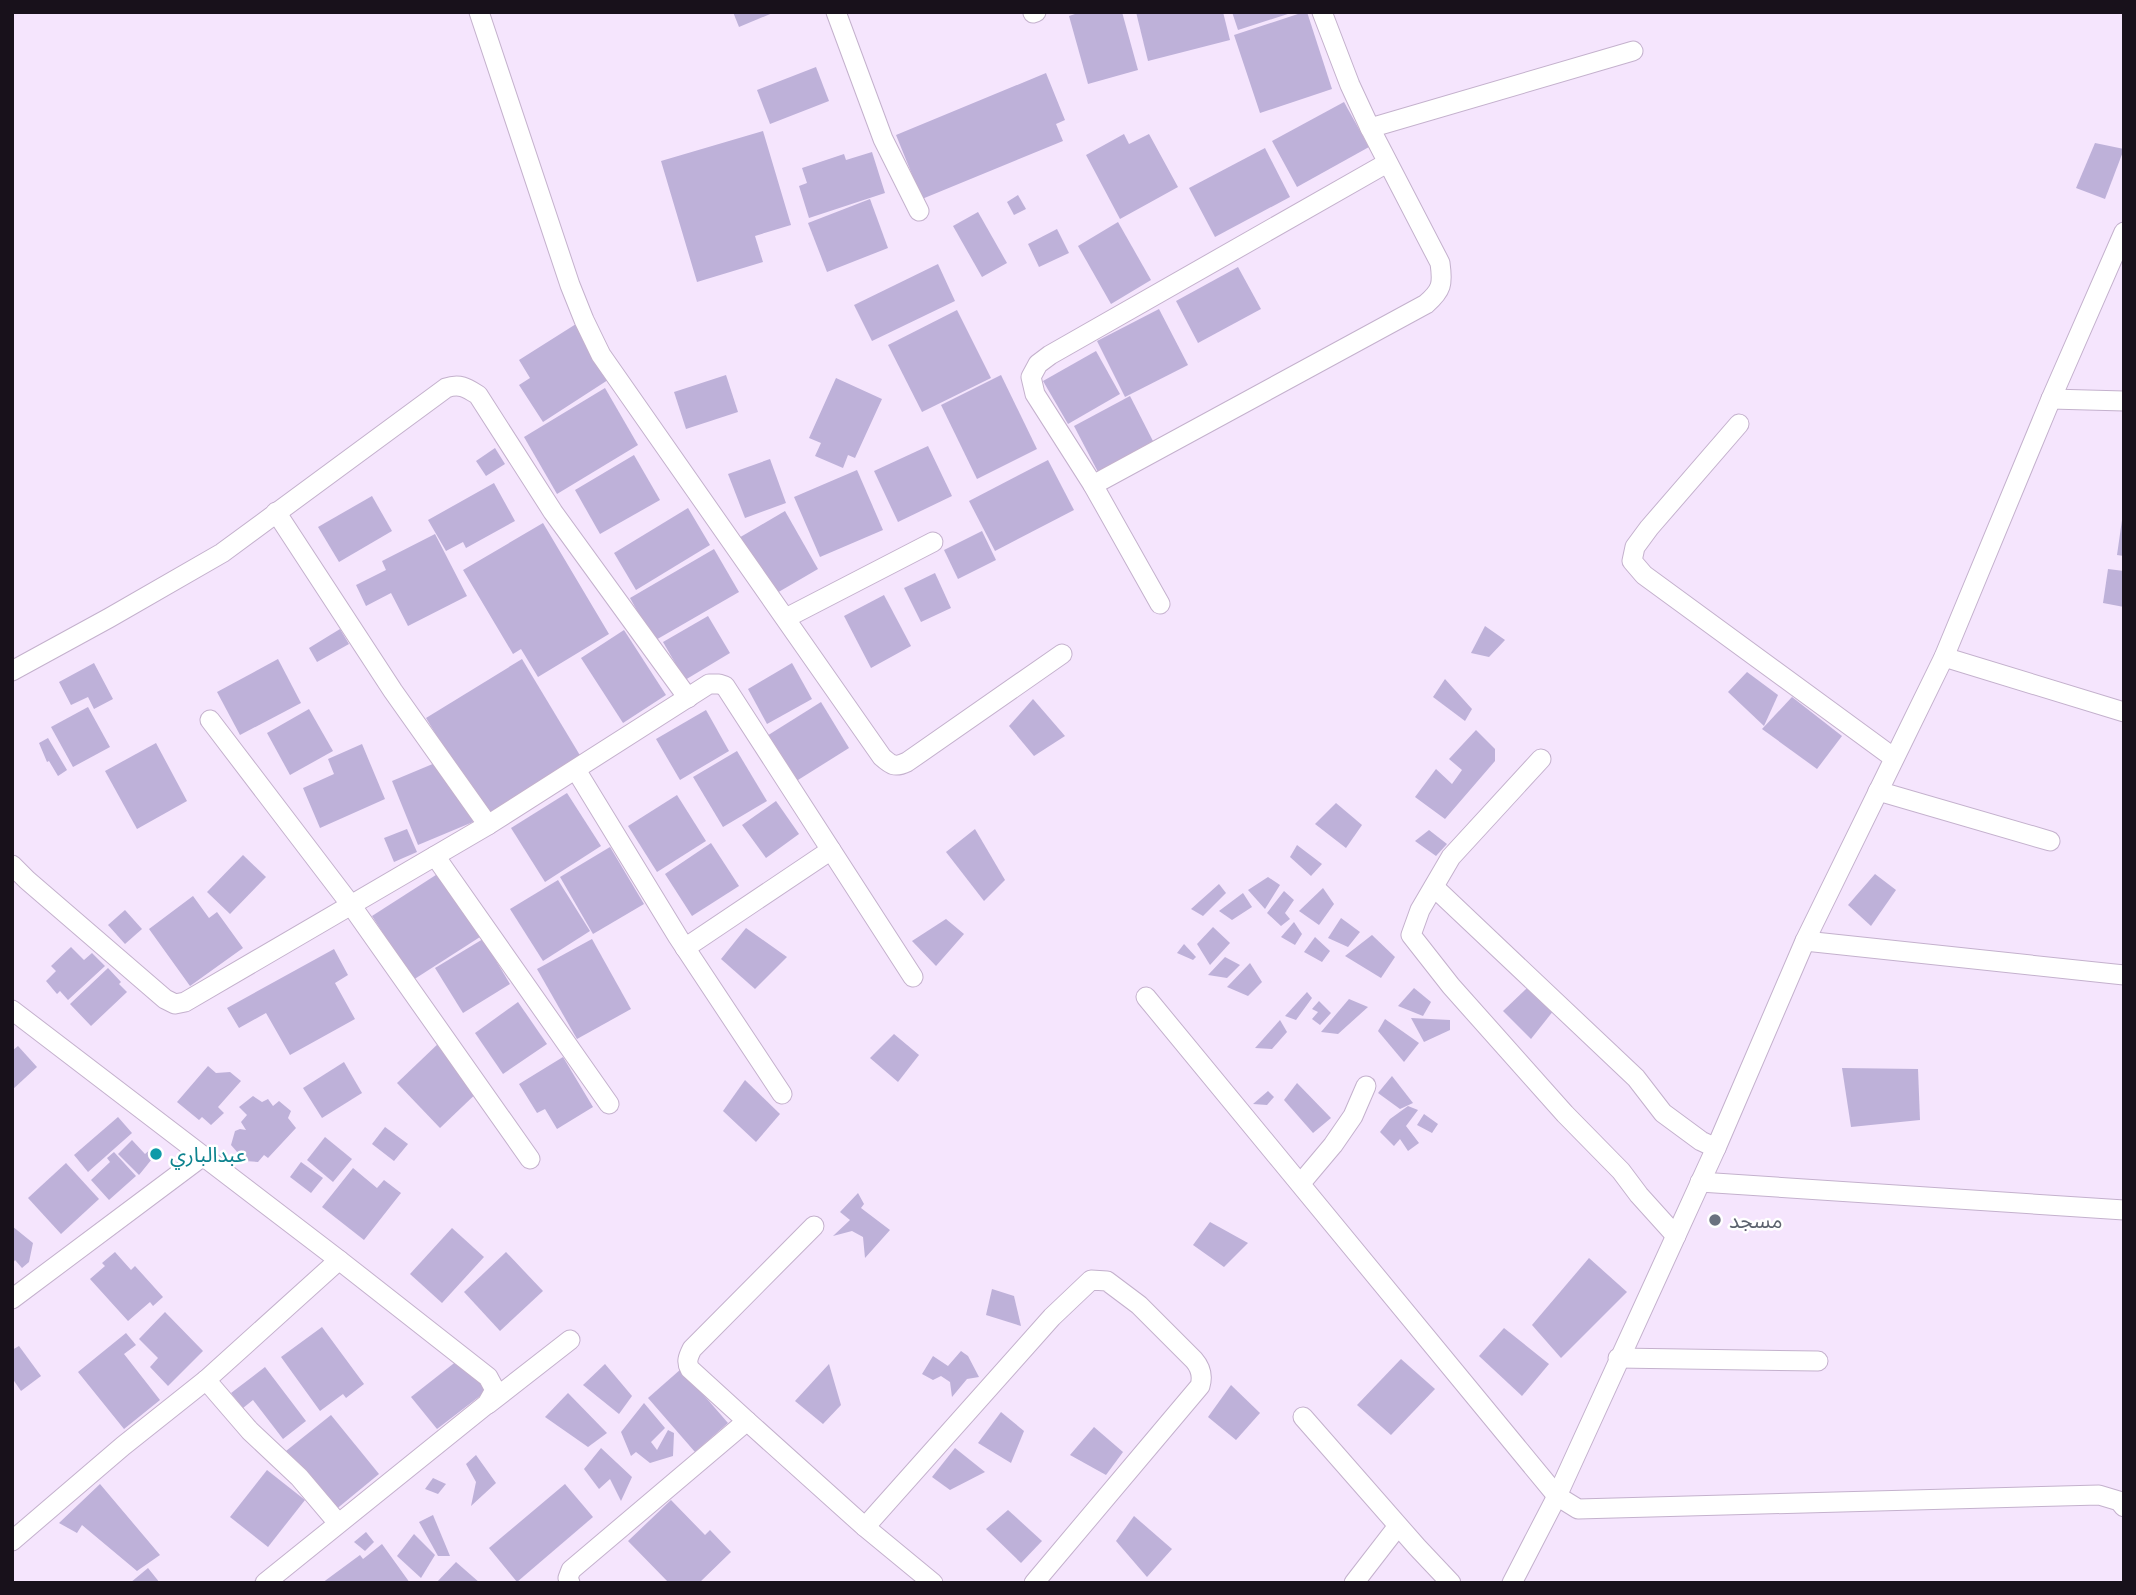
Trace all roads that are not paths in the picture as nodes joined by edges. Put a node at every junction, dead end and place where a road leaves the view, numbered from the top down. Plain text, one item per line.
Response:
1 (480, 12) edge
2 (836, 12) edge
3 (1322, 12) edge
4 (1633, 51) dead end
5 (1370, 128) junction
6 (1387, 163) junction
7 (919, 211) dead end
8 (2124, 232) edge
9 (2051, 399) junction
10 (2124, 401) edge
11 (1739, 424) dead end
12 (1093, 485) junction
13 (276, 512) junction
14 (933, 542) dead end
15 (1160, 604) dead end
16 (786, 618) junction
17 (1062, 654) dead end
18 (1944, 657) junction
19 (12, 671) edge
20 (688, 698) junction
21 (2124, 712) edge
22 (210, 720) dead end
23 (1894, 758) junction
24 (1541, 759) dead end
25 (576, 770) junction
26 (1878, 791) junction
27 (488, 825) junction
28 (2050, 841) dead end
29 (831, 850) junction
30 (435, 856) junction
31 (12, 865) edge
32 (19, 886) edge
33 (1434, 887) junction
34 (351, 905) junction
35 (1805, 940) junction
36 (685, 948) junction
37 (2124, 975) edge
38 (913, 977) dead end
39 (1146, 997) dead end
40 (12, 1010) edge
41 (1366, 1086) dead end
42 (782, 1094) dead end
43 (609, 1104) dead end
44 (1716, 1149) junction
45 (203, 1156) junction
46 (530, 1159) dead end
47 (1700, 1182) junction
48 (1301, 1183) junction
49 (2124, 1210) edge
50 (814, 1226) dead end
51 (1675, 1236) junction
52 (339, 1260) junction
53 (12, 1299) edge
54 (570, 1340) dead end
55 (1618, 1358) junction
56 (1818, 1361) dead end
57 (206, 1380) junction
58 (487, 1404) junction
59 (1303, 1418) dead end
60 (747, 1421) junction
61 (1557, 1496) junction
62 (2124, 1507) edge
63 (338, 1523) junction
64 (1398, 1526) junction
65 (865, 1527) junction
66 (12, 1541) edge
67 (265, 1583) edge
68 (570, 1583) edge
69 (933, 1583) edge
70 (1034, 1583) edge
71 (1354, 1583) edge
72 (1451, 1583) edge
73 (1512, 1583) edge

1 - 16 street
2 - 7 street
3 - 5 street
4 - 5 street
5 - 6 street
6 - 12 street
6 - 12 street
8 - 9 street
9 - 10 street
9 - 18 street
11 - 23 street
12 - 15 street
13 - 19 street
13 - 20 street
13 - 27 street
14 - 16 street
16 - 17 street
18 - 21 street
18 - 23 street
20 - 25 street
20 - 29 street
22 - 34 street
23 - 26 street
24 - 33 street
25 - 27 street
25 - 36 street
26 - 28 street
26 - 35 street
27 - 30 street
29 - 36 street
29 - 38 street
30 - 34 street
30 - 43 street
31 - 32 street
32 - 34 street
33 - 44 street
33 - 51 street
34 - 46 street
35 - 37 street
35 - 44 street
36 - 42 street
39 - 48 street
40 - 45 street
41 - 48 street
44 - 47 street
45 - 52 street
45 - 53 street
47 - 49 street
47 - 51 street
48 - 61 street
50 - 60 street
51 - 55 street
52 - 57 street
52 - 58 street
54 - 58 street
55 - 56 street
55 - 61 street
57 - 63 street
57 - 66 street
58 - 63 street
59 - 64 street
60 - 65 street
60 - 68 street
61 - 62 street
61 - 73 street
63 - 67 street
64 - 71 street
64 - 72 street
65 - 69 street
65 - 70 street

